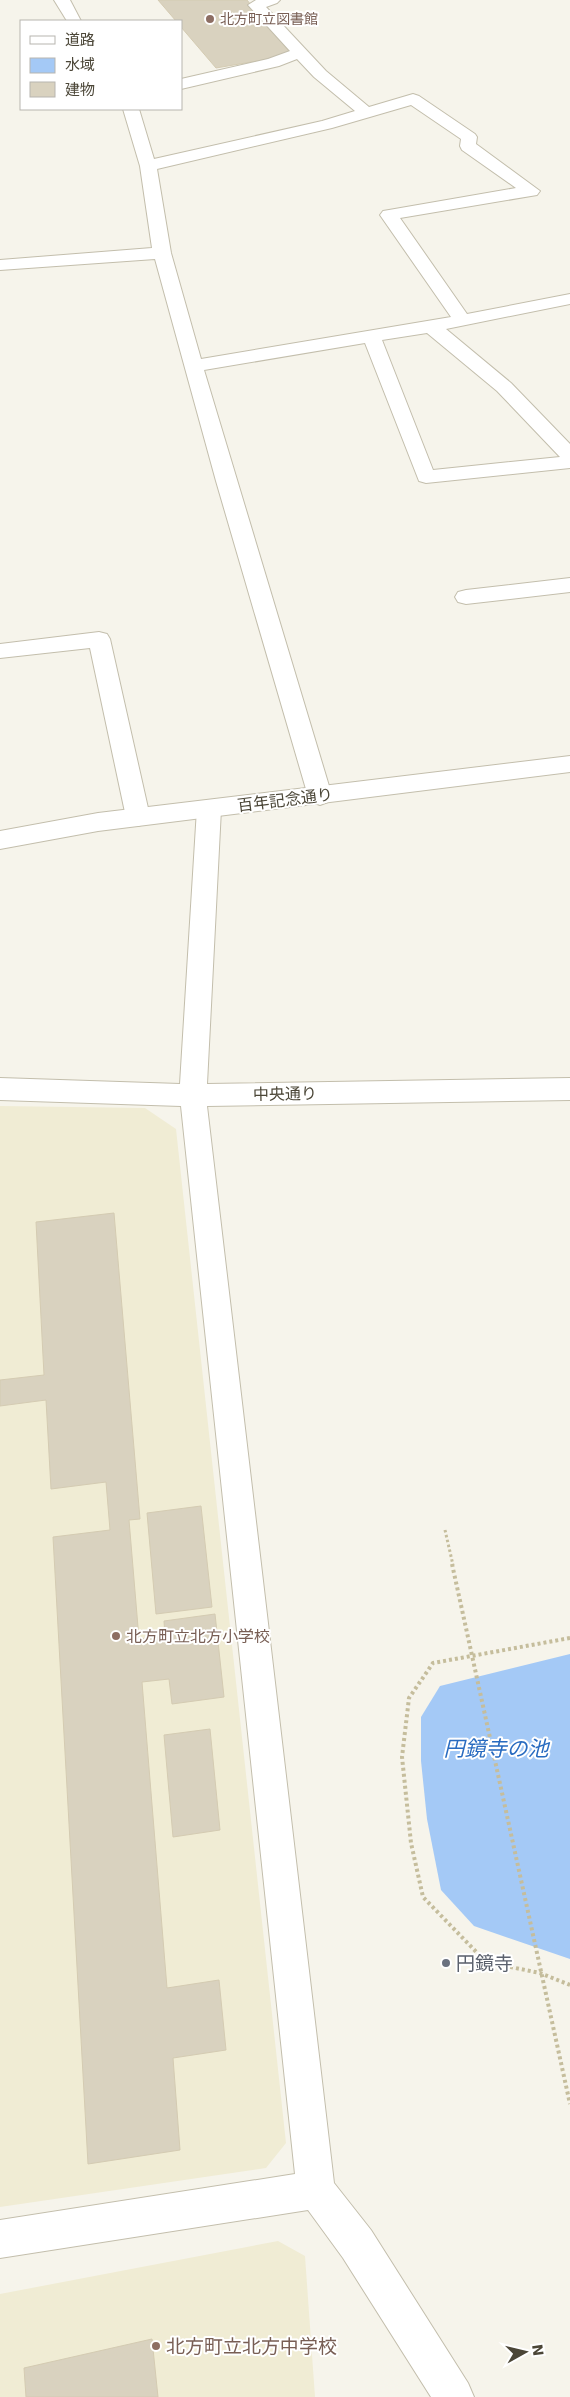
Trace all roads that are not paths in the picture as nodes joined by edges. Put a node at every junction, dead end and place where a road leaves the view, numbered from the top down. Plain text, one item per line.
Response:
1 (62, 0) edge
2 (272, 0) edge
3 (73, 20) edge
4 (300, 52) junction
5 (182, 84) edge
6 (131, 110) edge
7 (368, 113) junction
8 (148, 166) junction
9 (162, 253) junction
10 (0, 265) edge
11 (570, 299) edge
12 (464, 321) junction
13 (432, 327) junction
14 (372, 337) junction
15 (195, 366) junction
16 (570, 456) edge
17 (570, 462) edge
18 (570, 585) edge
19 (466, 597) dead end
20 (0, 651) edge
21 (570, 764) edge
22 (320, 796) junction
23 (209, 809) junction
24 (138, 817) junction
25 (0, 840) edge
26 (0, 1089) edge
27 (570, 1089) edge
28 (193, 1095) junction
29 (316, 2190) junction
30 (0, 2239) edge
31 (454, 2397) edge

1 - 3 street
2 - 4 street
4 - 5 street
4 - 7 street
6 - 8 street
7 - 8 street
7 - 12 street
8 - 9 street
9 - 10 street
9 - 15 street
11 - 12 street
12 - 13 street
13 - 14 street
13 - 16 street
14 - 15 street
14 - 17 street
15 - 22 street
18 - 19 street
20 - 24 street
21 - 22 street, 百年記念通り
22 - 23 street, 百年記念通り
23 - 24 street, 百年記念通り
23 - 28 street
24 - 25 street, 百年記念通り
26 - 28 street, 中央通り
27 - 28 street, 中央通り
28 - 29 street
29 - 30 street
29 - 31 street

